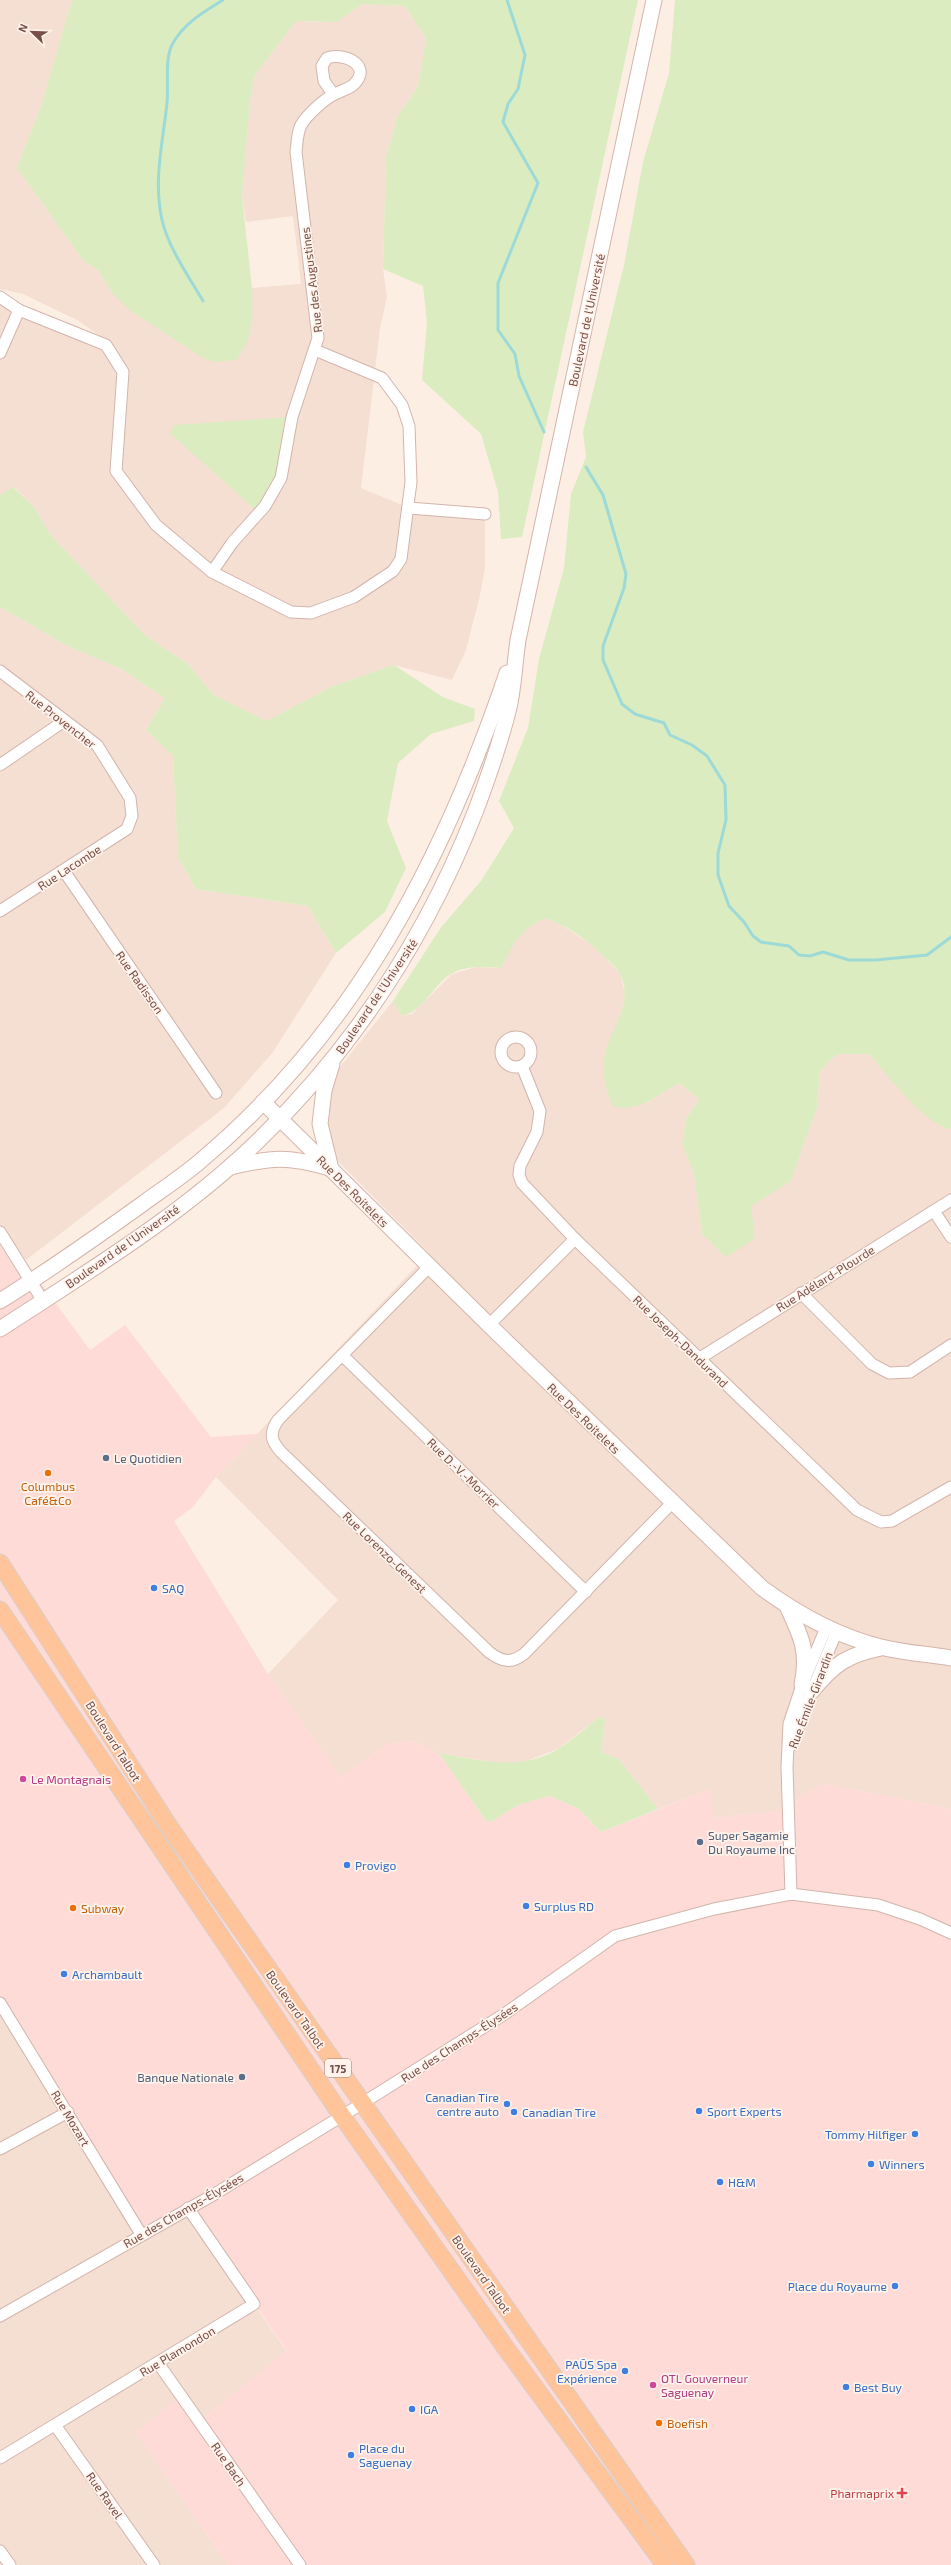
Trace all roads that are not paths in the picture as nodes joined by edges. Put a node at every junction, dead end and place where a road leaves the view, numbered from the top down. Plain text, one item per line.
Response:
1 (654, 0) edge
2 (333, 94) dead end
3 (0, 297) edge
4 (19, 310) junction
5 (315, 350) junction
6 (0, 353) edge
7 (409, 508) junction
8 (485, 514) dead end
9 (212, 572) junction
10 (518, 640) junction
11 (0, 671) edge
12 (64, 721) junction
13 (0, 765) edge
14 (132, 816) joint
15 (64, 871) junction
16 (0, 911) edge
17 (334, 1058) junction
18 (522, 1066) dead end
19 (216, 1093) dead end
20 (263, 1102) junction
21 (280, 1118) junction
22 (228, 1167) junction
23 (331, 1169) junction
24 (951, 1200) edge
25 (934, 1211) junction
26 (0, 1232) edge
27 (951, 1237) edge
28 (574, 1239) junction
29 (429, 1267) junction
30 (31, 1281) junction
31 (801, 1293) junction
32 (0, 1301) edge
33 (44, 1301) junction
34 (489, 1325) junction
35 (0, 1329) edge
36 (951, 1345) edge
37 (342, 1355) junction
38 (700, 1358) junction
39 (951, 1487) edge
40 (672, 1503) junction
41 (0, 1564) edge
42 (586, 1592) junction
43 (786, 1606) junction
44 (0, 1610) edge
45 (831, 1631) junction
46 (882, 1647) junction
47 (951, 1658) edge
48 (807, 1688) junction
49 (791, 1894) junction
50 (951, 1933) edge
51 (0, 2003) edge
52 (363, 2103) junction
53 (68, 2112) junction
54 (342, 2116) junction
55 (0, 2149) edge
56 (188, 2208) junction
57 (141, 2234) junction
58 (0, 2316) edge
59 (158, 2363) junction
60 (55, 2425) junction
61 (0, 2458) edge
62 (0, 2551) edge
63 (10, 2565) edge
64 (154, 2565) edge
65 (300, 2565) edge
66 (665, 2565) edge
67 (686, 2565) edge

1 - 10 main road, Boulevard de l'Université
2 - 5 street, Rue des Augustines
3 - 4 street
4 - 6 street
4 - 9 street
5 - 7 street
5 - 9 street, Rue des Augustines
7 - 8 street
7 - 9 street
10 - 17 main road, Boulevard de l'Université
10 - 20 main road, Boulevard de l'Université
11 - 12 street, Rue Provencher
12 - 13 street
12 - 14 street, Rue Provencher
14 - 15 street, Rue Lacombe
15 - 16 street, Rue Lacombe
15 - 19 street, Rue Radisson
17 - 21 main road, Boulevard de l'Université
17 - 23 main road
18 - 28 street, Rue Joseph-Dandurand
20 - 21 main road, Rue Des Roitelets
20 - 30 main road, Boulevard de l'Université
21 - 22 main road, Boulevard de l'Université
21 - 23 main road, Rue Des Roitelets
22 - 23 main road
22 - 33 main road, Boulevard de l'Université
23 - 29 main road, Rue Des Roitelets
24 - 25 street, Rue Adélard-Plourde
25 - 27 street
25 - 31 street, Rue Adélard-Plourde
26 - 30 street
28 - 34 street
28 - 38 street, Rue Joseph-Dandurand
29 - 34 main road, Rue Des Roitelets
29 - 37 street, Rue Lorenzo-Genest
30 - 32 main road, Boulevard de l'Université
30 - 33 street
31 - 36 street
31 - 38 street, Rue Adélard-Plourde
33 - 35 main road, Boulevard de l'Université
34 - 40 main road, Rue Des Roitelets
37 - 42 street, Rue D.-V.-Morrier
37 - 42 street, Rue Lorenzo-Genest
38 - 39 street, Rue Joseph-Dandurand
40 - 42 street, Rue Lorenzo-Genest
40 - 43 main road, Rue Des Roitelets
41 - 52 main road, Boulevard Talbot / 175
43 - 45 main road, Rue Des Roitelets
43 - 48 main road
44 - 54 main road, Boulevard Talbot / 175
45 - 46 main road, Rue Des Roitelets
45 - 48 street, Rue Émile-Girardin
46 - 47 main road, Rue Des Roitelets
46 - 48 main road
48 - 49 street, Rue Émile-Girardin
49 - 50 street, Rue des Champs-Élysées
49 - 52 street, Rue des Champs-Élysées
51 - 53 street, Rue Mozart
52 - 54 street, Rue des Champs-Élysées
52 - 67 main road, Boulevard Talbot / 175
53 - 55 street
53 - 57 street, Rue Mozart
54 - 56 street, Rue des Champs-Élysées
54 - 66 main road, Boulevard Talbot / 175
56 - 57 street, Rue des Champs-Élysées
56 - 59 street, Rue Plamondon
57 - 58 street, Rue des Champs-Élysées
59 - 60 street, Rue Plamondon
59 - 65 street, Rue Bach
60 - 61 street, Rue Plamondon
60 - 64 street, Rue Ravel
62 - 63 street

